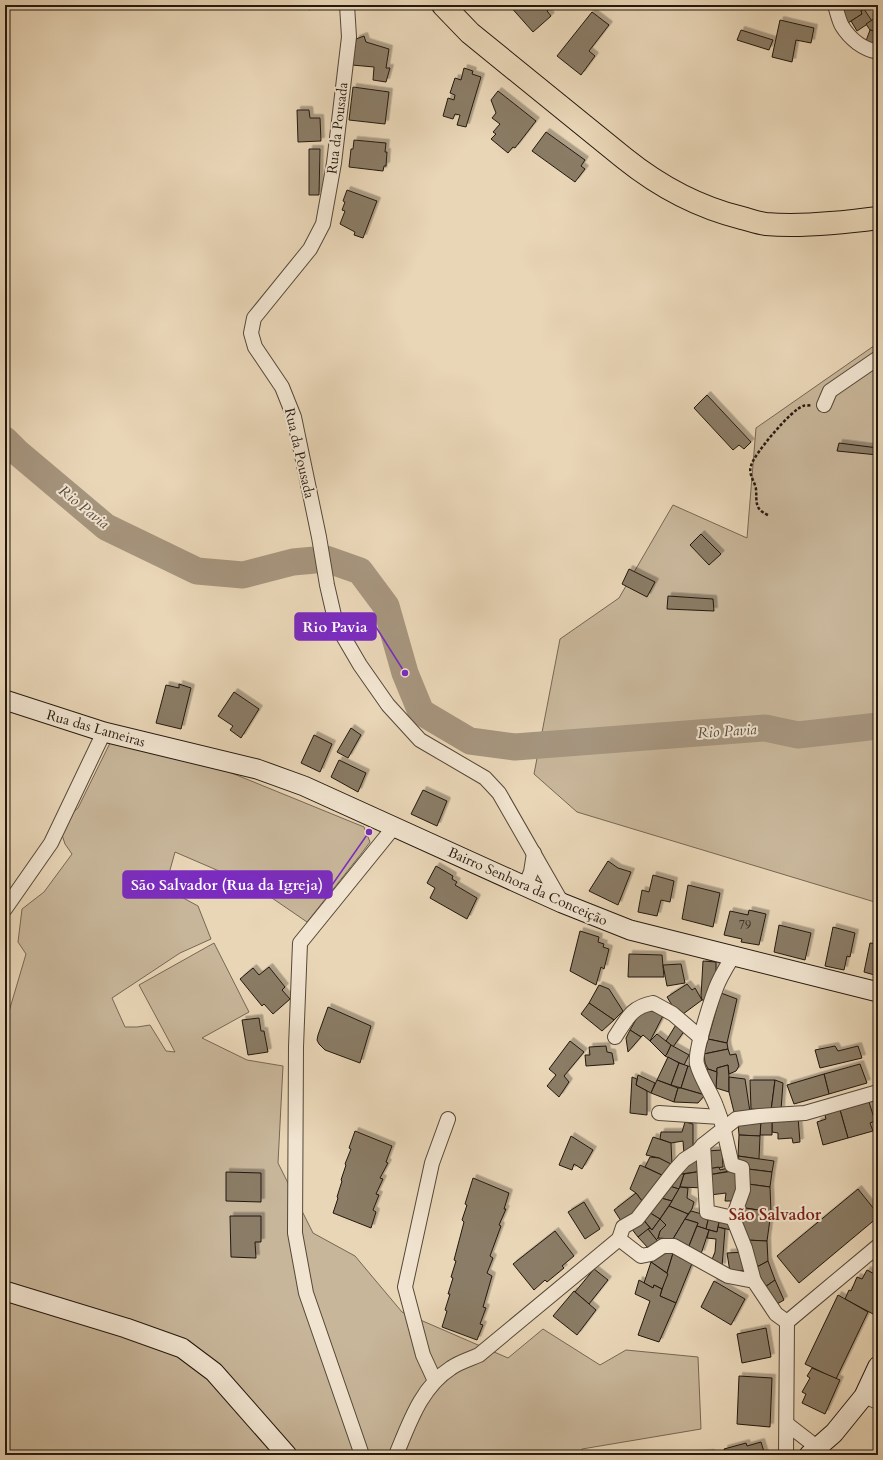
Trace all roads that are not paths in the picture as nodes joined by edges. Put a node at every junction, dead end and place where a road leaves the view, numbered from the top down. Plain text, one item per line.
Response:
1 (347, 5) edge
2 (443, 5) edge
3 (835, 5) edge
4 (878, 52) edge
5 (878, 218) edge
6 (878, 358) edge
7 (824, 405) road end
8 (5, 700) edge
9 (104, 732) junction
10 (188, 752) joint
11 (394, 827) junction
12 (534, 853) junction
13 (525, 886) junction
14 (562, 903) junction
15 (5, 909) edge
16 (733, 956) junction
17 (878, 992) edge
18 (615, 1036) dead end
19 (701, 1038) junction
20 (878, 1092) edge
21 (659, 1113) dead end
22 (448, 1119) dead end
23 (722, 1123) junction
24 (703, 1145) junction
25 (733, 1218) junction
26 (619, 1239) junction
27 (878, 1246) edge
28 (754, 1281) junction
29 (5, 1291) edge
30 (787, 1322) junction
31 (878, 1366) edge
32 (435, 1381) junction
33 (871, 1400) edge
34 (787, 1424) junction
35 (814, 1451) edge
36 (287, 1455) edge
37 (362, 1455) edge
38 (396, 1455) edge
39 (786, 1455) edge

1 - 12 street, Rua da Pousada
2 - 5 main road
3 - 4 street
6 - 7 street
8 - 9 street, Rua das Lameiras
9 - 10 street, Rua das Lameiras
9 - 15 street
10 - 11 street, Bairro Senhora da Conceição
11 - 13 street, Bairro Senhora da Conceição
11 - 37 street
12 - 13 street
12 - 14 street, Rua da Pousada
13 - 14 street, Bairro Senhora da Conceição
14 - 16 street, Bairro Senhora da Conceição
16 - 17 street, Bairro Senhora da Conceição
16 - 19 street
18 - 19 street
19 - 23 street
20 - 23 street
21 - 23 street
22 - 32 street
23 - 24 street
23 - 25 street
24 - 25 street
24 - 26 street
25 - 28 street
26 - 28 street
26 - 32 street
27 - 30 street
28 - 30 street
29 - 36 street
30 - 34 street
31 - 33 street
32 - 38 street
33 - 35 street
34 - 35 street
34 - 39 street

